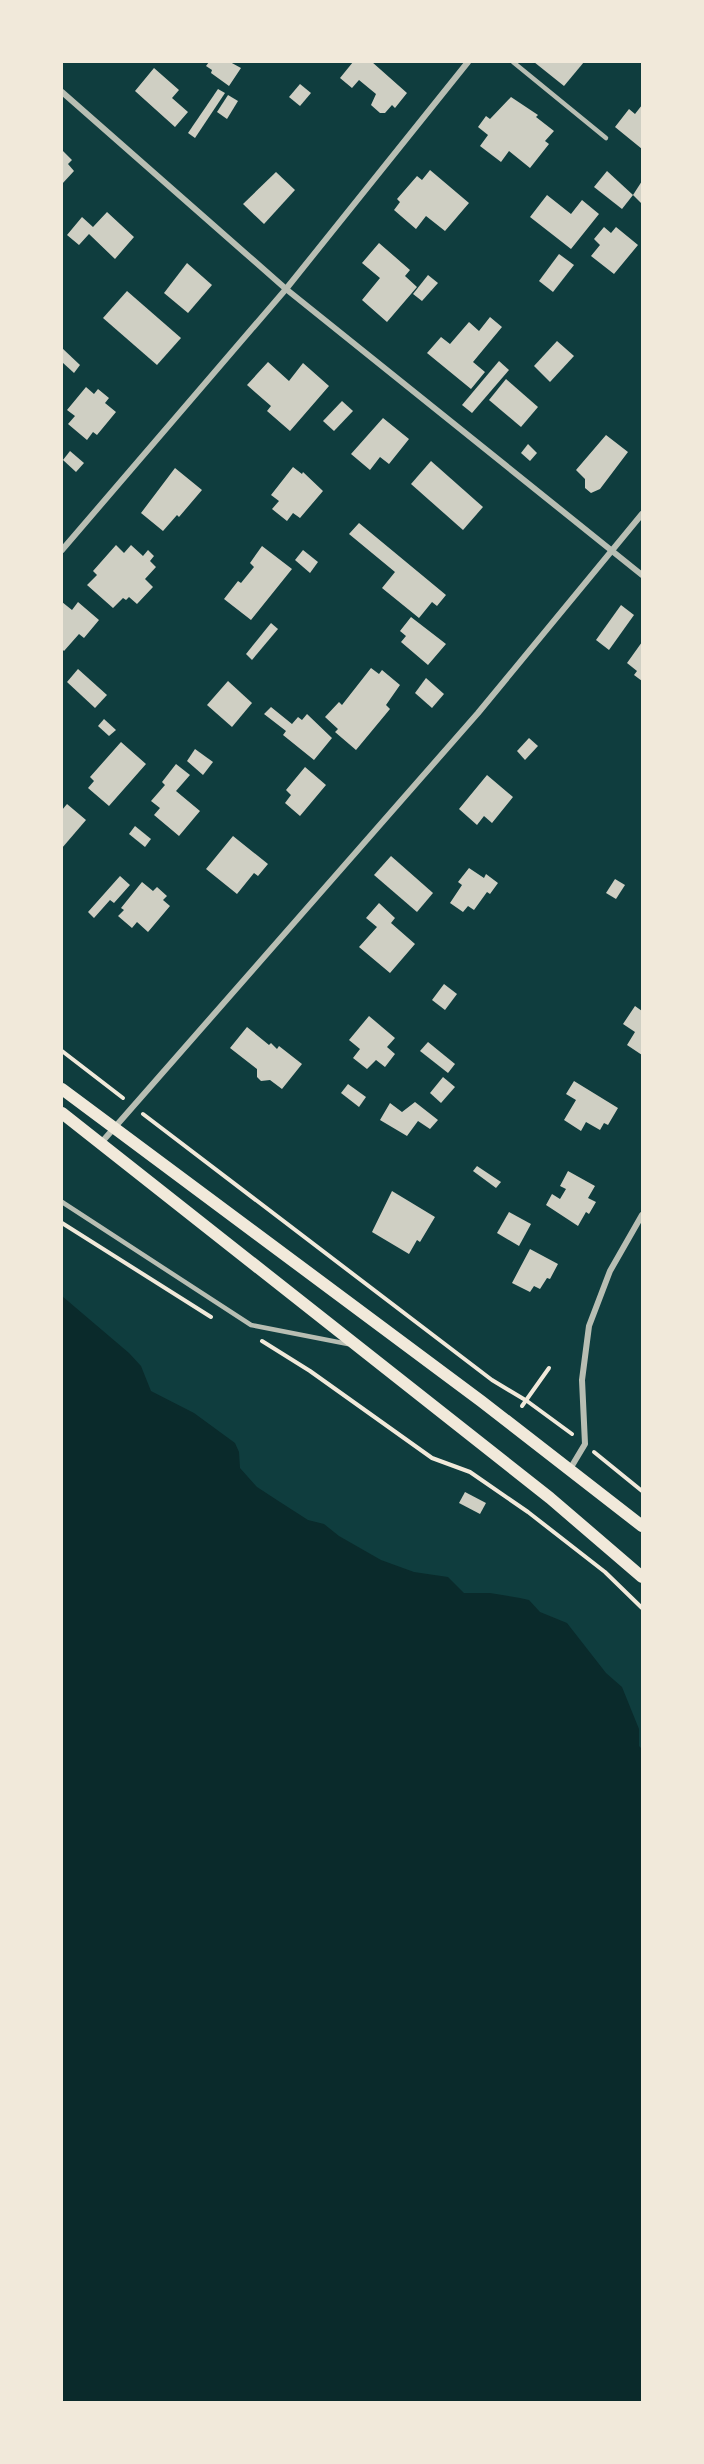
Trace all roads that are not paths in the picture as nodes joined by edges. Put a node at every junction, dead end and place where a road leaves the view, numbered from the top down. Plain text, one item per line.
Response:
1 (468, 62) edge
2 (513, 62) edge
3 (62, 92) edge
4 (606, 138) dead end
5 (286, 289) junction
6 (642, 514) edge
7 (62, 550) edge
8 (611, 551) junction
9 (642, 575) edge
10 (62, 1089) edge
11 (62, 1113) edge
12 (114, 1129) junction
13 (101, 1143) junction
14 (62, 1202) edge
15 (642, 1215) edge
16 (356, 1346) junction
17 (570, 1468) junction
18 (642, 1526) edge
19 (641, 1577) edge

1 - 5 street
2 - 4 lane
3 - 5 street
5 - 7 street
5 - 8 street
6 - 8 street
8 - 9 street
8 - 12 street
10 - 12 main road
11 - 13 main road
12 - 13 street
12 - 17 main road
13 - 16 main road
14 - 16 lane
15 - 17 street
16 - 19 main road
17 - 18 main road

